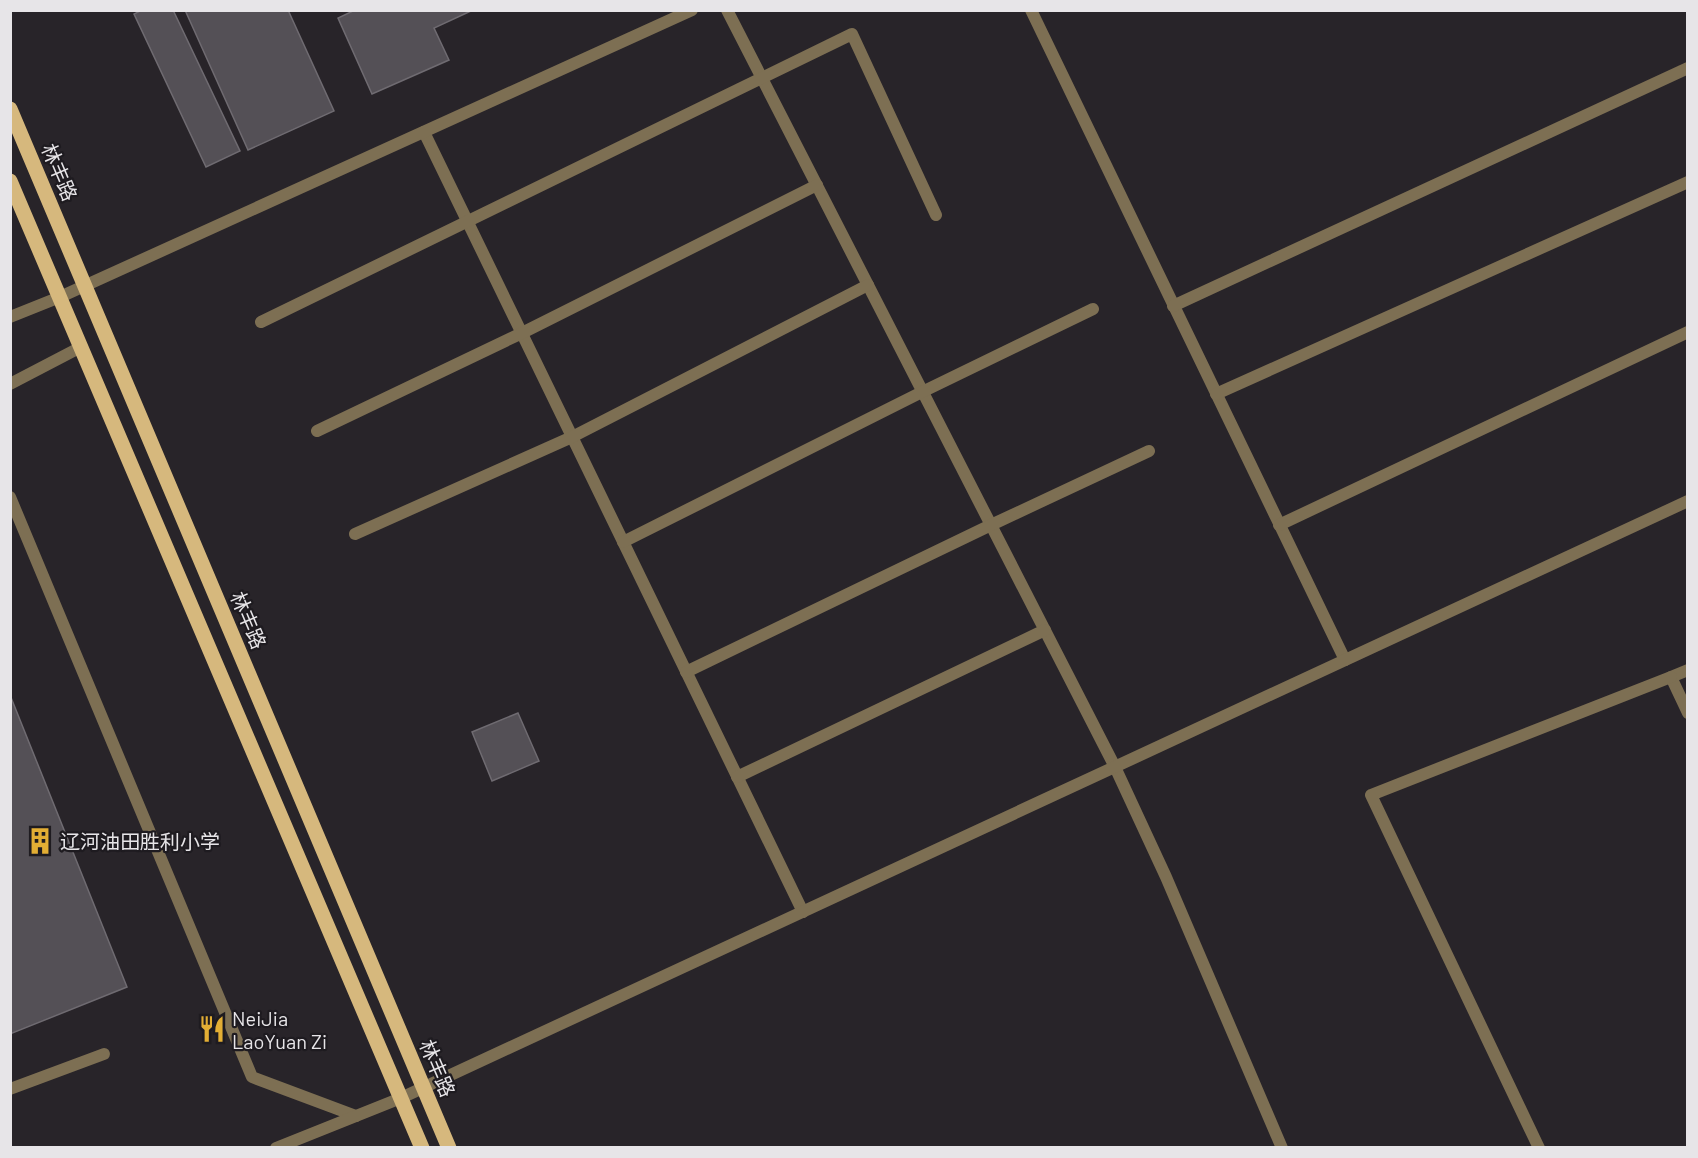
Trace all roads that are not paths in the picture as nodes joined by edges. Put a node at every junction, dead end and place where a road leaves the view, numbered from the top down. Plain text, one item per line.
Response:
1 (693, 10) edge
2 (727, 10) edge
3 (1031, 10) edge
4 (1688, 68) edge
5 (761, 77) junction
6 (10, 109) edge
7 (424, 132) junction
8 (10, 181) edge
9 (1688, 182) edge
10 (817, 185) junction
11 (936, 215) dead end
12 (467, 221) junction
13 (85, 285) junction
14 (868, 285) junction
15 (60, 297) junction
16 (1173, 306) junction
17 (1093, 309) dead end
18 (10, 316) edge
19 (261, 322) dead end
20 (1688, 332) edge
21 (522, 333) junction
22 (81, 347) junction
23 (10, 384) edge
24 (922, 392) junction
25 (1216, 394) junction
26 (317, 431) dead end
27 (572, 437) junction
28 (1149, 451) dead end
29 (10, 497) edge
30 (1686, 506) edge
31 (991, 525) junction
32 (1279, 525) junction
33 (355, 534) dead end
34 (623, 542) junction
35 (1045, 630) junction
36 (1345, 660) junction
37 (1688, 670) edge
38 (686, 672) junction
39 (1671, 677) junction
40 (1688, 713) edge
41 (1115, 767) junction
42 (737, 777) junction
43 (803, 912) junction
44 (104, 1054) dead end
45 (423, 1088) junction
46 (10, 1089) edge
47 (401, 1098) junction
48 (356, 1116) junction
49 (276, 1148) edge
50 (422, 1148) edge
51 (449, 1148) edge
52 (1282, 1148) edge
53 (1539, 1148) edge

1 - 7 street
2 - 5 street
3 - 16 street
4 - 16 street
5 - 10 street
5 - 11 street
5 - 12 street
6 - 13 main road, 林丰路
7 - 12 street
7 - 13 street
8 - 15 main road
9 - 25 street
10 - 14 street
10 - 21 street
12 - 19 street
12 - 21 street
13 - 15 street
13 - 45 main road, 林丰路
14 - 24 street
14 - 27 street
15 - 18 street
15 - 22 main road
16 - 25 street
17 - 24 street
20 - 32 street
21 - 26 street
21 - 27 street
22 - 23 street
22 - 47 main road
24 - 31 street
24 - 34 street
25 - 32 street
27 - 33 street
27 - 34 street
28 - 31 street
29 - 48 street
30 - 36 street
31 - 35 street
31 - 38 street
32 - 36 street
34 - 38 street
35 - 41 street
35 - 42 street
36 - 41 street
37 - 39 street
38 - 42 street
39 - 40 street
39 - 53 street
41 - 43 street
41 - 52 street
42 - 43 street
43 - 45 street
44 - 46 street
45 - 47 street
45 - 51 main road, 林丰路
47 - 48 street
47 - 50 main road
48 - 49 street

